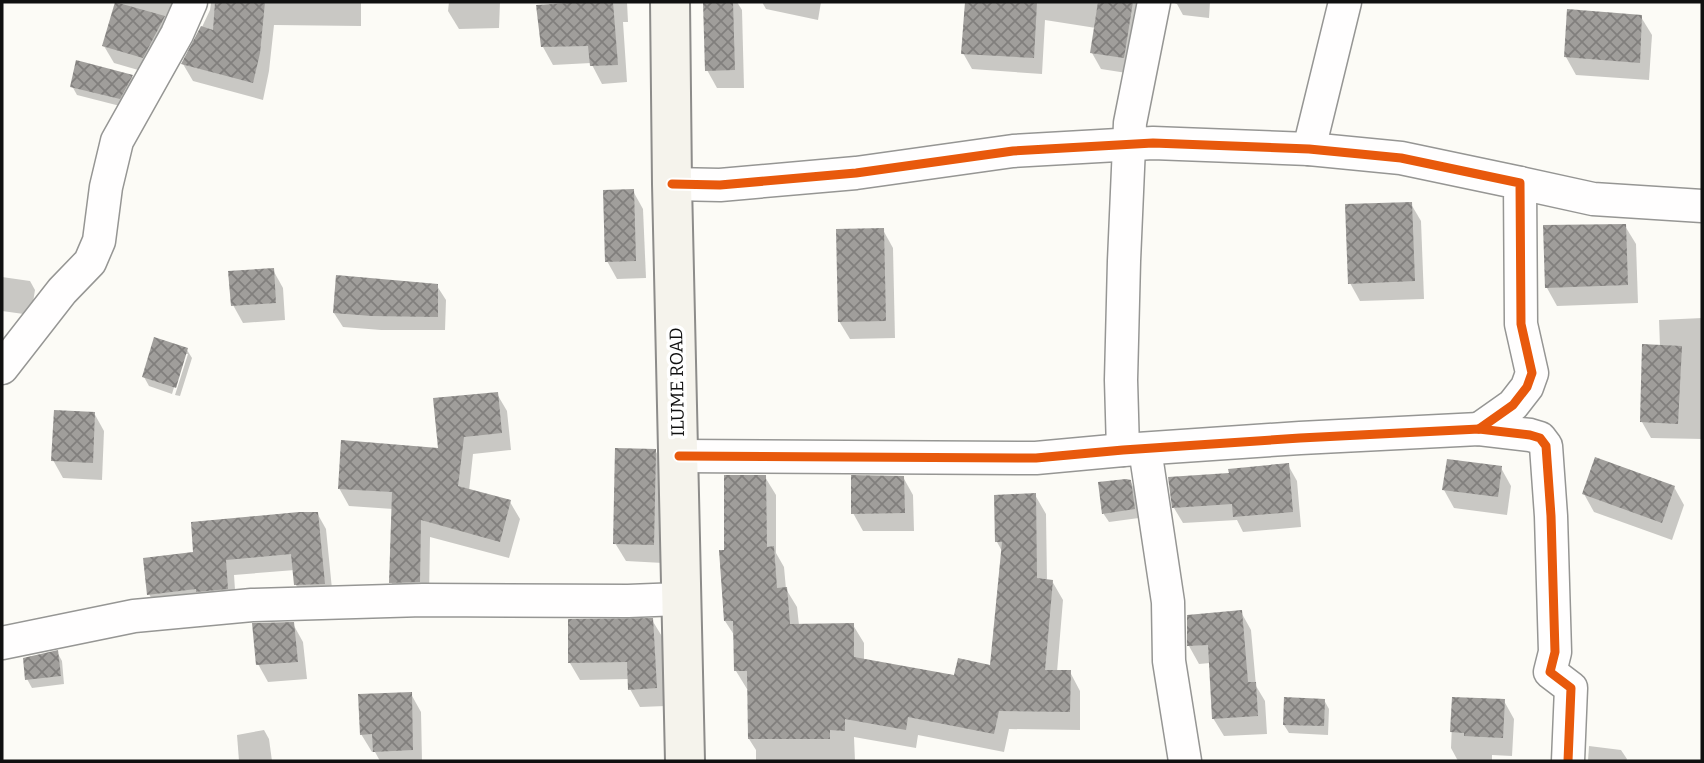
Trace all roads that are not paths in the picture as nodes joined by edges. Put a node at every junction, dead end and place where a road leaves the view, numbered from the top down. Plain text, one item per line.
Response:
1 (191, 2) edge
2 (670, 2) edge
3 (1154, 2) edge
4 (1345, 2) edge
5 (1130, 145) junction
6 (1309, 149) junction
7 (1520, 183) junction
8 (672, 184) junction
9 (1702, 206) edge
10 (2, 368) edge
11 (1479, 429) junction
12 (1134, 449) junction
13 (678, 456) junction
14 (680, 599) junction
15 (2, 643) edge
16 (685, 761) edge
17 (1185, 761) edge
18 (1568, 761) edge

1 - 10 street
2 - 8 street, ILUME ROAD
3 - 5 street
4 - 6 street
5 - 6 street
5 - 8 street
5 - 12 street
6 - 7 street
7 - 9 street
7 - 11 street
8 - 13 street, ILUME ROAD
11 - 12 street
11 - 18 street
12 - 13 street
12 - 17 street
13 - 14 street, ILUME ROAD
14 - 15 street
14 - 16 street, ILUME ROAD

